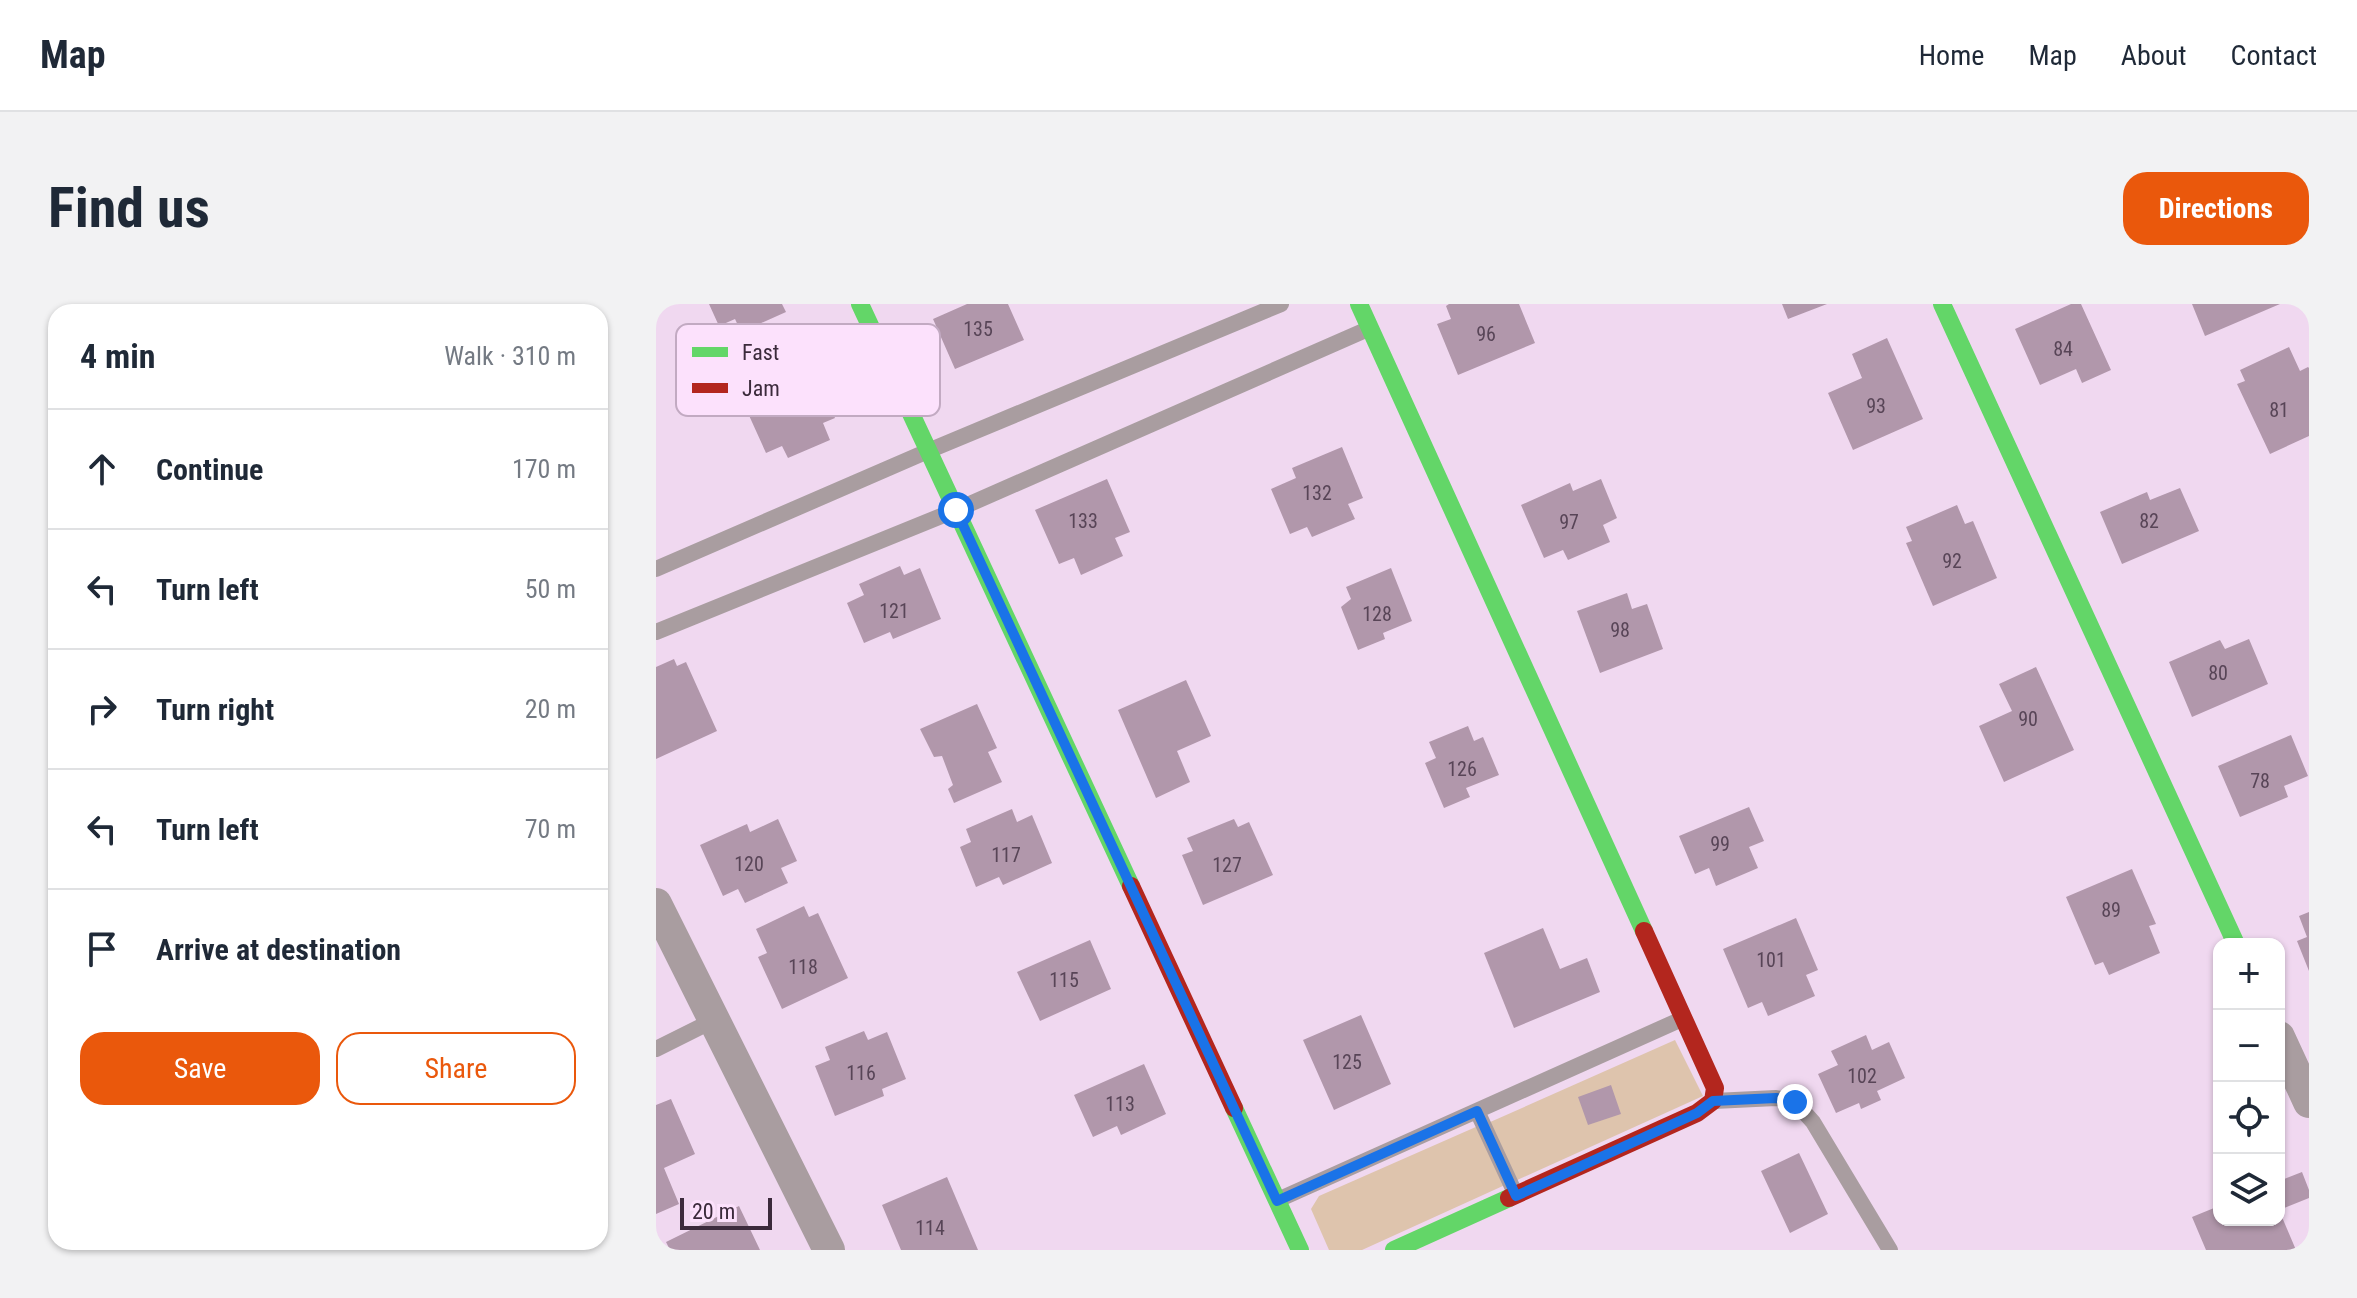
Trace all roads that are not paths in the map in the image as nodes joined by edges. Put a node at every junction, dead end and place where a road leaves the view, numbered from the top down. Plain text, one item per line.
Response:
1 (860, 304) edge
2 (1281, 304) edge
3 (1359, 304) edge
4 (1942, 304) edge
5 (869, 324) edge
6 (1370, 328) junction
7 (912, 416) edge
8 (928, 451) junction
9 (956, 510) junction
10 (656, 569) edge
11 (656, 632) edge
12 (656, 904) edge
13 (2233, 938) edge
14 (1683, 1018) junction
15 (714, 1020) junction
16 (656, 1049) edge
17 (2285, 1050) edge
18 (1713, 1101) junction
19 (2309, 1102) edge
20 (1477, 1111) junction
21 (1516, 1196) junction
22 (1277, 1201) junction
23 (829, 1250) edge
24 (1300, 1250) edge
25 (1394, 1250) edge
26 (1890, 1250) edge

1 - 5 street
2 - 8 lane
3 - 6 street
4 - 13 street
6 - 9 lane
6 - 14 street
7 - 8 street
8 - 9 street
8 - 10 lane
9 - 11 lane
9 - 22 street
12 - 15 street
14 - 18 street
14 - 20 lane
15 - 16 lane
15 - 23 street
17 - 19 street
18 - 21 street
18 - 26 lane
20 - 21 lane
20 - 22 lane
21 - 25 street
22 - 24 street

